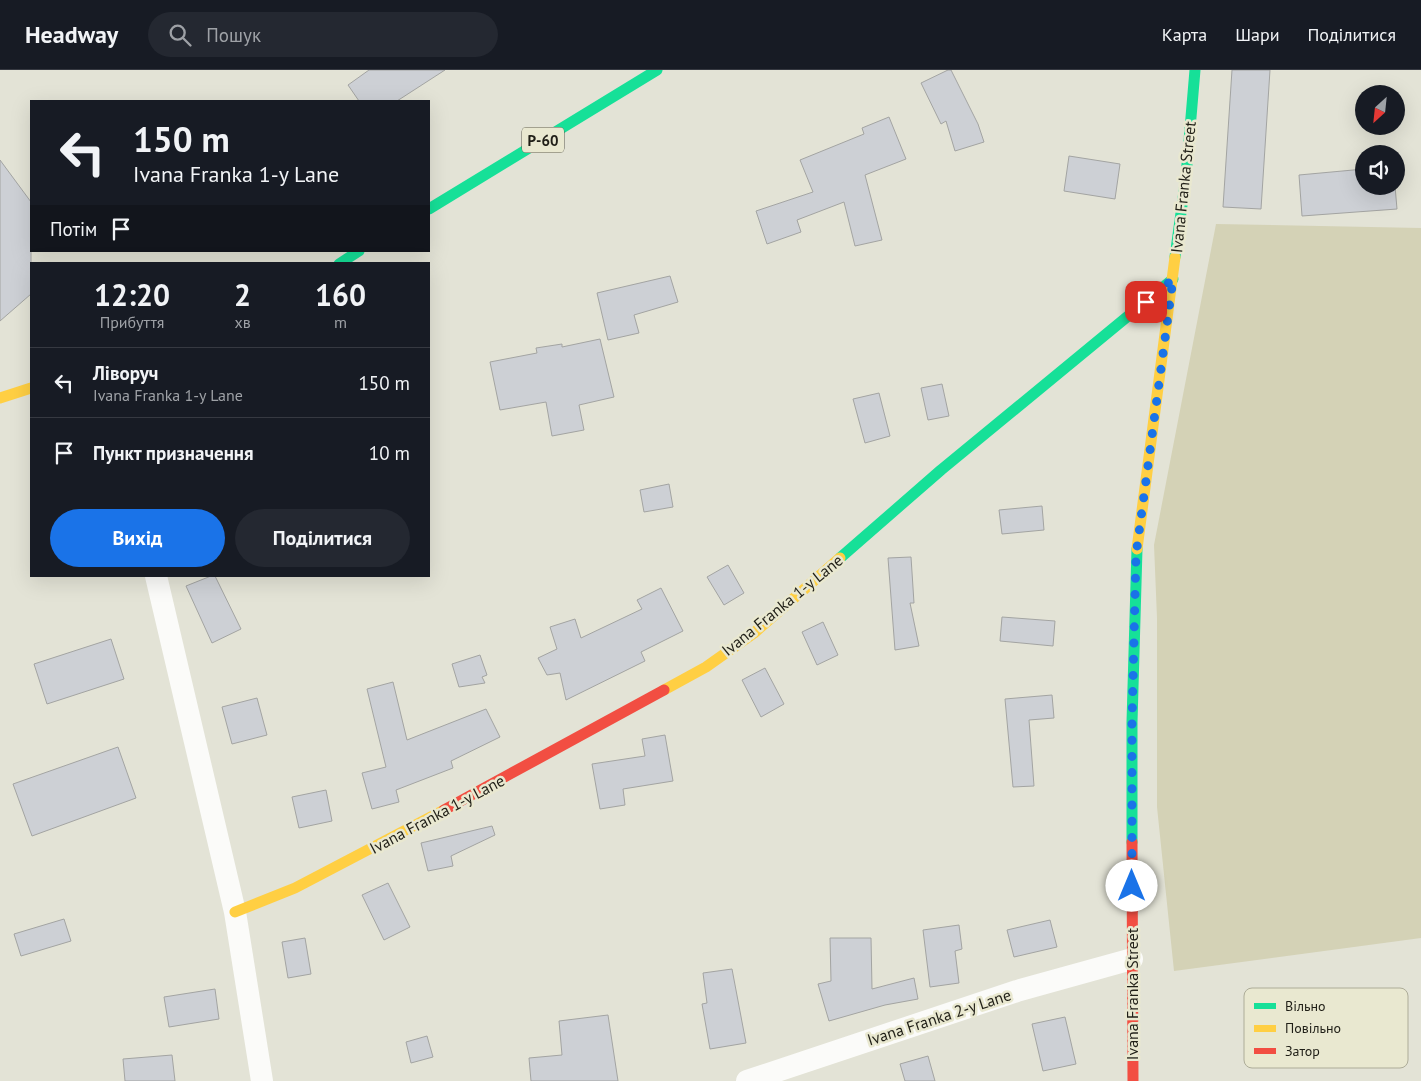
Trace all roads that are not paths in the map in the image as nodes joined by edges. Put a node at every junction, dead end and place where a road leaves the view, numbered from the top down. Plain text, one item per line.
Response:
1 (657, 70) edge
2 (1195, 70) edge
3 (430, 208) edge
4 (357, 252) edge
5 (342, 262) edge
6 (1173, 279) junction
7 (30, 388) edge
8 (0, 398) edge
9 (156, 577) edge
10 (236, 912) junction
11 (1132, 959) junction
12 (262, 1081) edge
13 (747, 1081) edge
14 (1133, 1081) edge

1 - 3 street, Р-60
2 - 6 street, Ivana Franka Street
4 - 5 street
6 - 10 street, Ivana Franka 1-y Lane
6 - 11 street, Ivana Franka Street
7 - 8 street
9 - 10 street
10 - 12 street
11 - 13 street, Ivana Franka 2-y Lane
11 - 14 street, Ivana Franka Street

